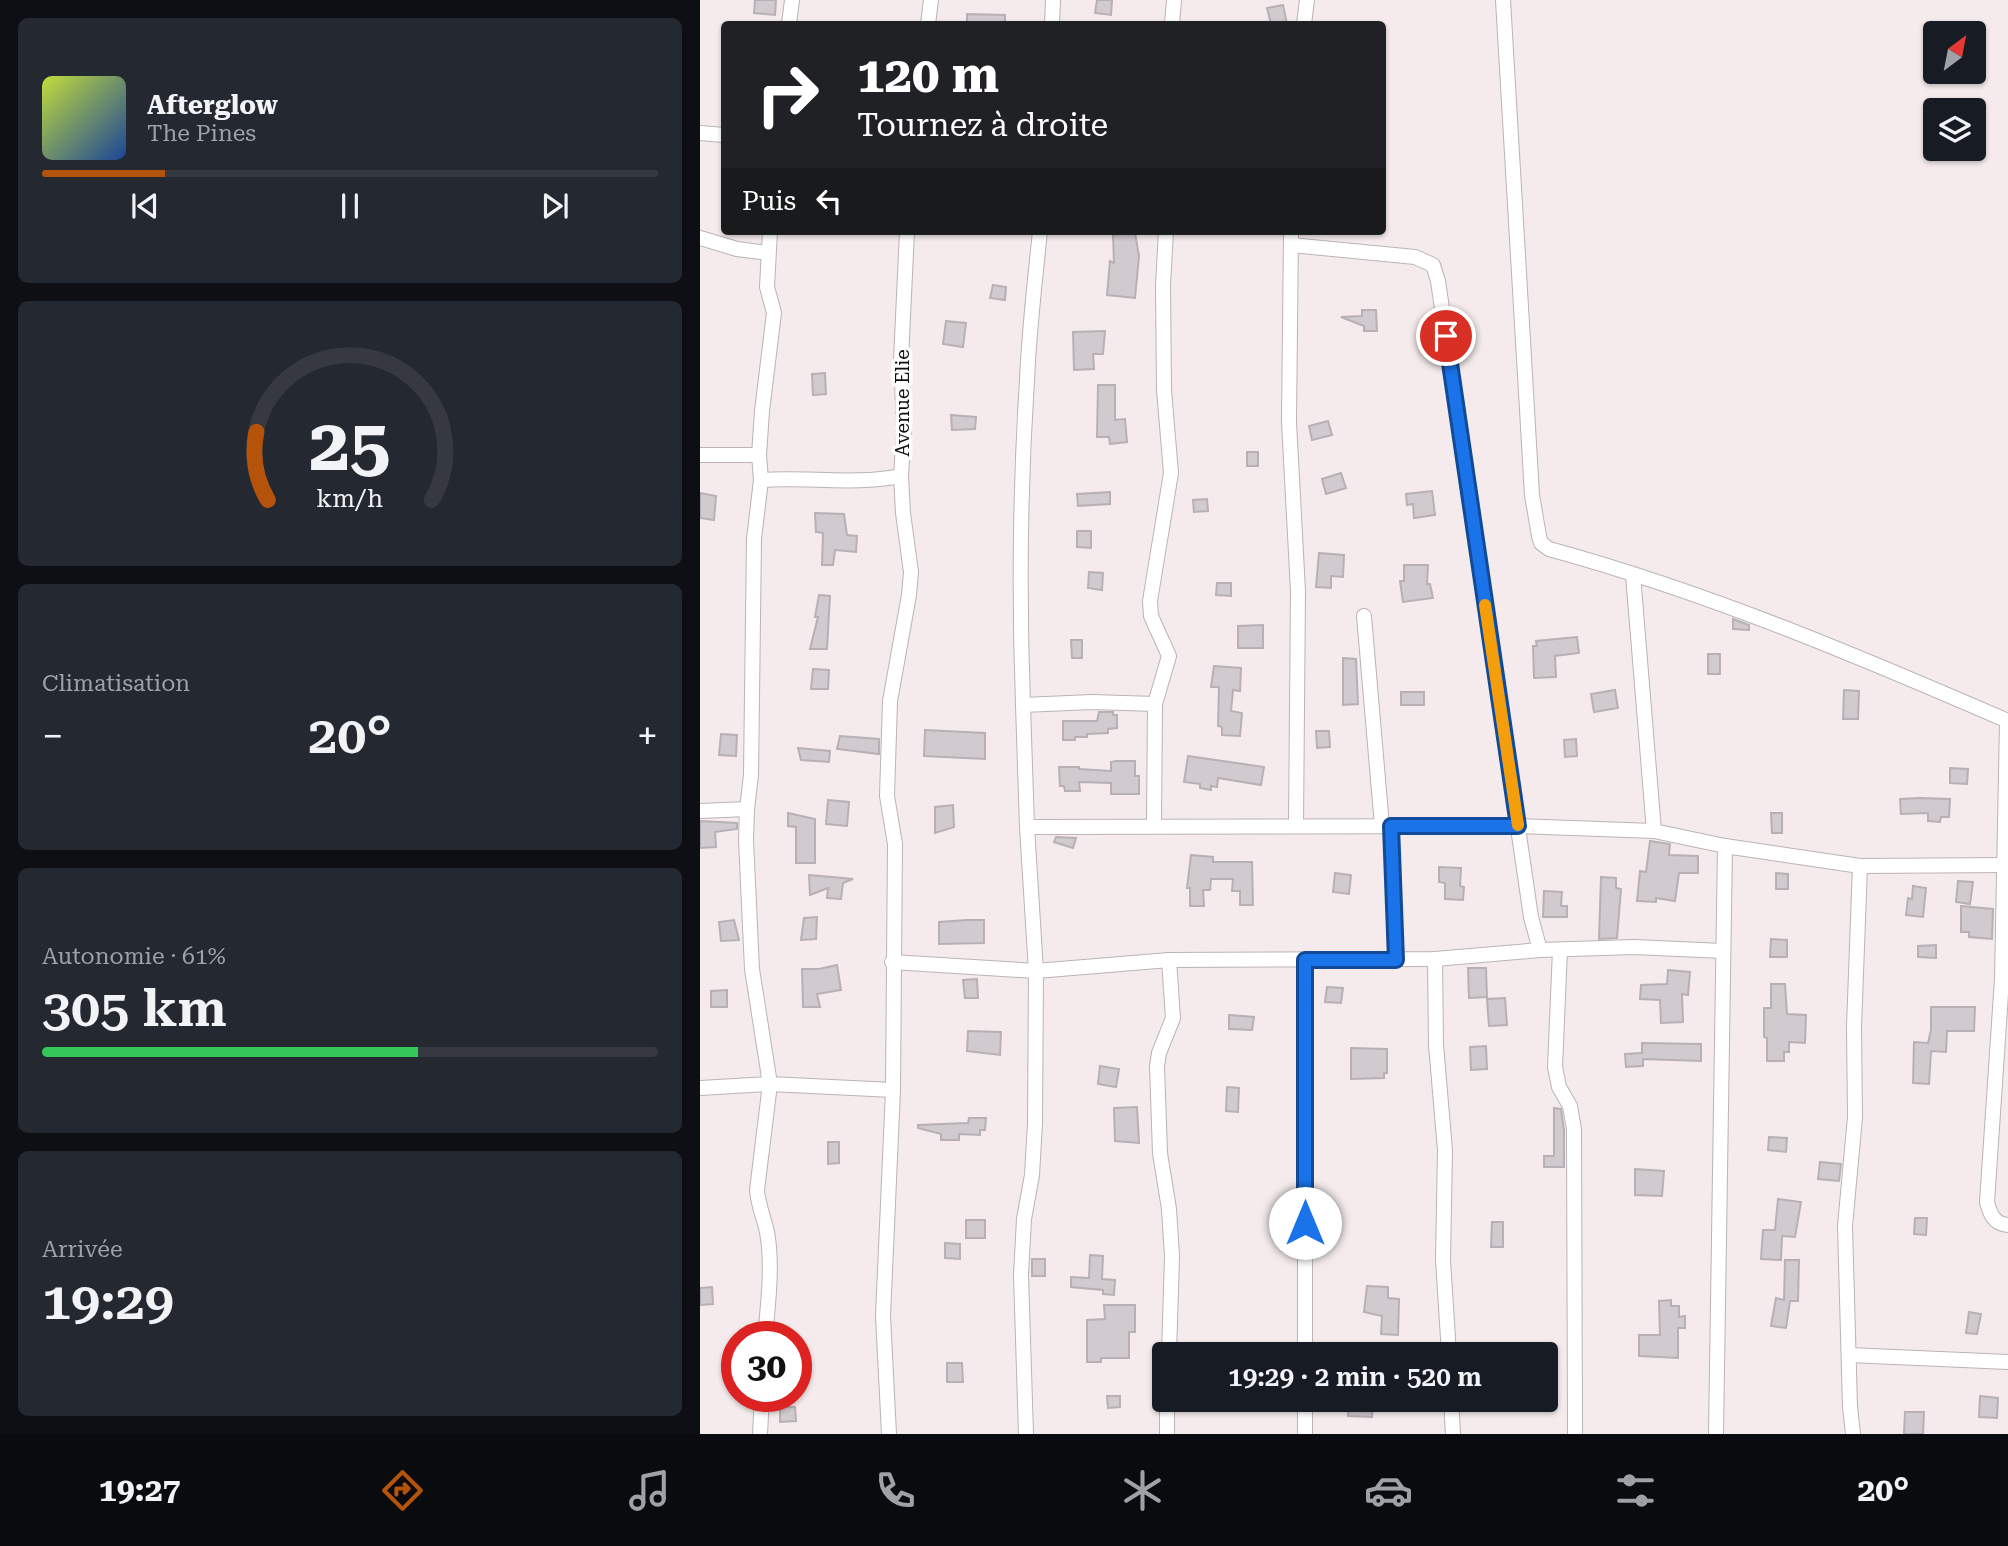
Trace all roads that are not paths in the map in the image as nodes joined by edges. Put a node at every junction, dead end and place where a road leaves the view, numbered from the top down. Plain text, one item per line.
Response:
1 (792, 0) edge
2 (931, 0) edge
3 (1053, 0) edge
4 (1174, 0) edge
5 (1307, 0) edge
6 (1503, 0) edge
7 (789, 21) edge
8 (929, 21) edge
9 (1052, 21) edge
10 (1172, 21) edge
11 (1304, 21) edge
12 (700, 133) edge
13 (721, 135) edge
14 (770, 235) edge
15 (907, 235) edge
16 (1040, 235) edge
17 (1166, 235) edge
18 (700, 238) edge
19 (1291, 238) edge
20 (768, 253) junction
21 (759, 455) junction
22 (700, 456) edge
23 (901, 476) junction
24 (761, 480) junction
25 (1633, 575) junction
26 (1364, 616) dead end
27 (1156, 704) junction
28 (1023, 705) junction
29 (2008, 721) edge
30 (747, 809) junction
31 (700, 811) edge
32 (1154, 825) junction
33 (1297, 825) junction
34 (1387, 826) junction
35 (1518, 826) junction
36 (1027, 827) junction
37 (1654, 831) junction
38 (1725, 846) junction
39 (2006, 865) edge
40 (1860, 866) junction
41 (1540, 950) junction
42 (1560, 950) junction
43 (1723, 951) junction
44 (1435, 959) junction
45 (1169, 960) junction
46 (1305, 960) junction
47 (1396, 960) junction
48 (892, 962) junction
49 (1036, 971) junction
50 (770, 1084) junction
51 (700, 1088) edge
52 (892, 1090) junction
53 (2008, 1225) edge
54 (766, 1321) edge
55 (1169, 1342) edge
56 (1305, 1342) edge
57 (1448, 1342) edge
58 (1849, 1355) junction
59 (2008, 1362) edge
60 (761, 1412) edge
61 (1167, 1412) edge
62 (1305, 1412) edge
63 (1452, 1412) edge
64 (760, 1434) edge
65 (889, 1434) edge
66 (1026, 1434) edge
67 (1167, 1434) edge
68 (1306, 1434) edge
69 (1453, 1434) edge
70 (1575, 1434) edge
71 (1716, 1434) edge
72 (1853, 1434) edge

1 - 7 street
2 - 8 street
3 - 9 street
4 - 10 street
5 - 11 street
6 - 25 street
12 - 13 street
14 - 20 street
15 - 23 street, Avenue Elie
16 - 28 street
17 - 27 street
18 - 20 street
19 - 33 street
19 - 35 street
20 - 21 street
21 - 22 street
21 - 24 street
23 - 24 street, Avenue Elie
23 - 48 street
24 - 30 street
25 - 29 street
25 - 37 street
26 - 34 street
27 - 28 street
27 - 32 street
28 - 36 street
29 - 39 street
30 - 31 street
30 - 50 street
32 - 33 street
32 - 36 street
33 - 34 street
34 - 35 street
34 - 47 street
35 - 37 street
35 - 41 street
36 - 49 street
37 - 38 street
38 - 40 street
38 - 43 street
39 - 40 street
39 - 53 street
40 - 58 street
41 - 42 street
41 - 44 street
42 - 43 street
42 - 70 street
43 - 71 street
44 - 47 street
44 - 57 street
45 - 46 street
45 - 49 street
45 - 55 street
46 - 47 street
46 - 56 street
48 - 49 street
48 - 52 street
49 - 66 street
50 - 51 street
50 - 52 street
50 - 54 street
52 - 65 street
58 - 59 street
58 - 72 street
60 - 64 street
61 - 67 street
62 - 68 street
63 - 69 street

